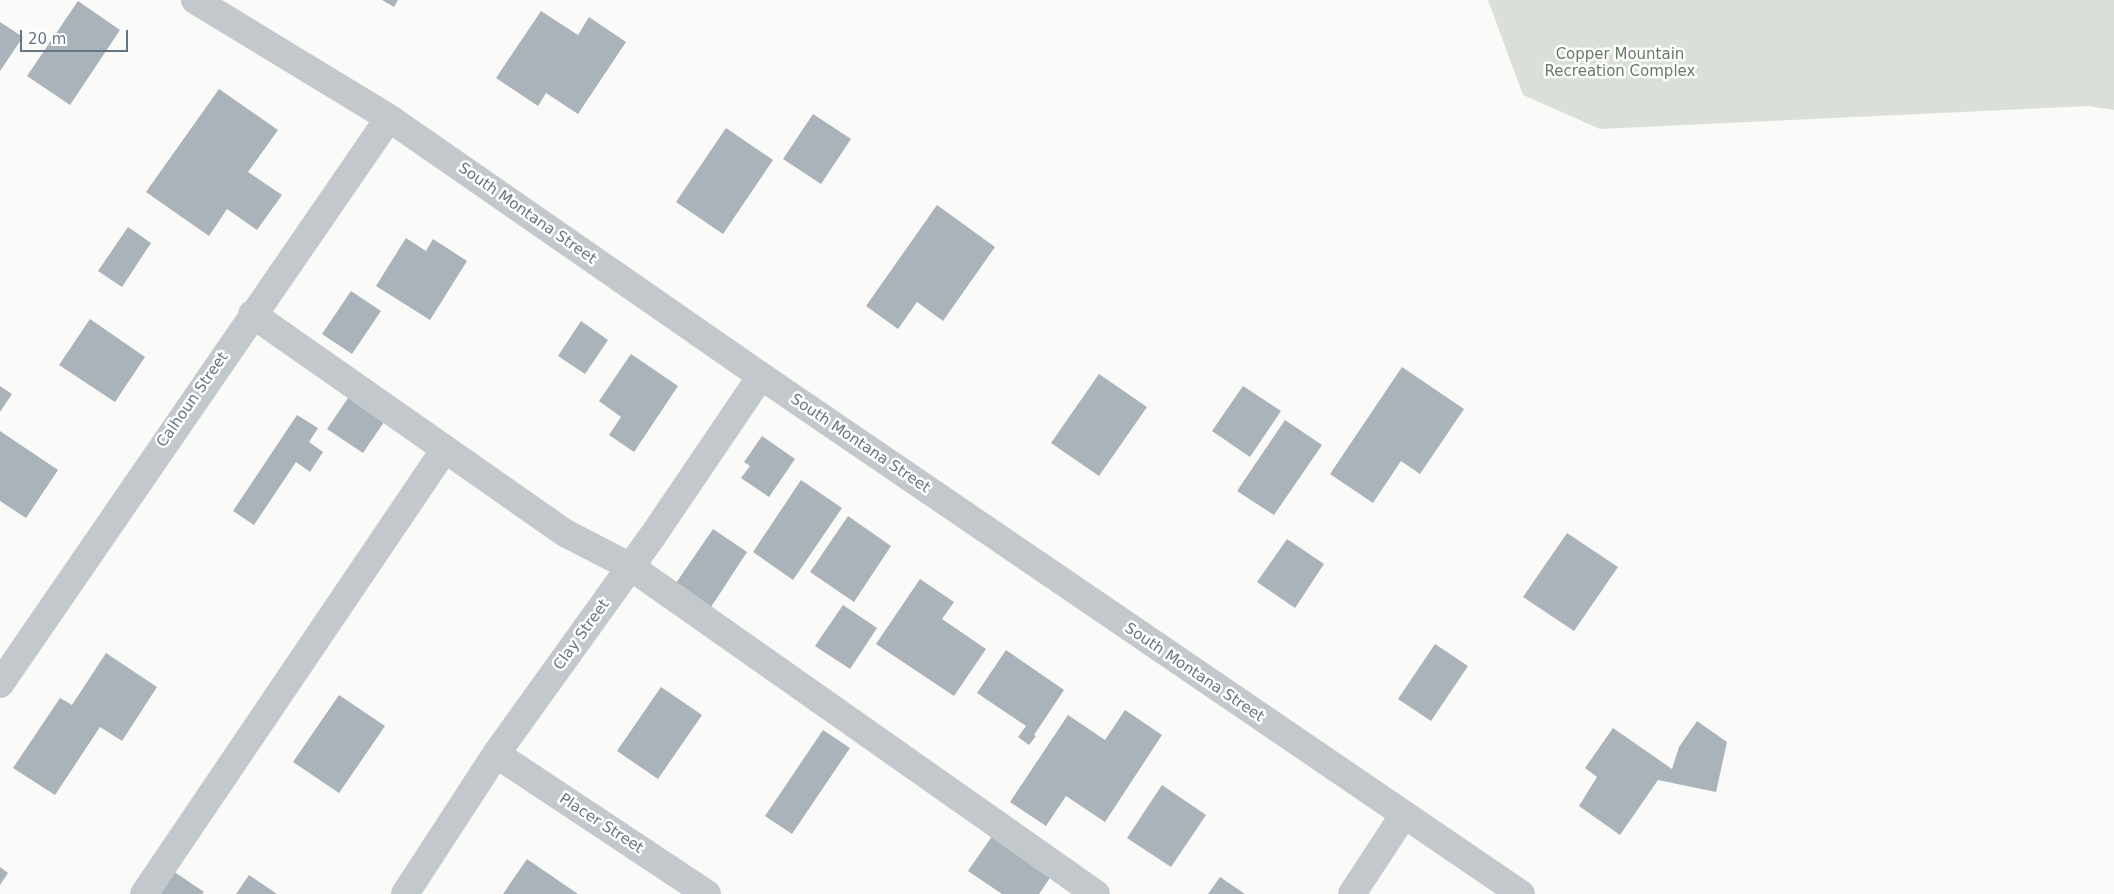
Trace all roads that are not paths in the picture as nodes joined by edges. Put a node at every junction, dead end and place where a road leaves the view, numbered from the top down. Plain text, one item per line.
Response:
1 (195, 0) edge
2 (388, 118) junction
3 (252, 314) junction
4 (761, 376) junction
5 (445, 449) junction
6 (631, 567) junction
7 (0, 684) edge
8 (496, 754) junction
9 (1403, 816) junction
10 (144, 894) edge
11 (405, 894) edge
12 (707, 894) edge
13 (1096, 894) edge
14 (1352, 894) edge
15 (1521, 894) edge

1 - 2 street, South Montana Street
2 - 3 street, Calhoun Street
2 - 4 street, South Montana Street
3 - 5 street
3 - 7 street, Calhoun Street
4 - 6 street, Clay Street
4 - 9 street, South Montana Street
5 - 6 street
5 - 10 street
6 - 8 street, Clay Street
6 - 13 street
8 - 11 street, Clay Street
8 - 12 street, Placer Street
9 - 14 street
9 - 15 street, South Montana Street

